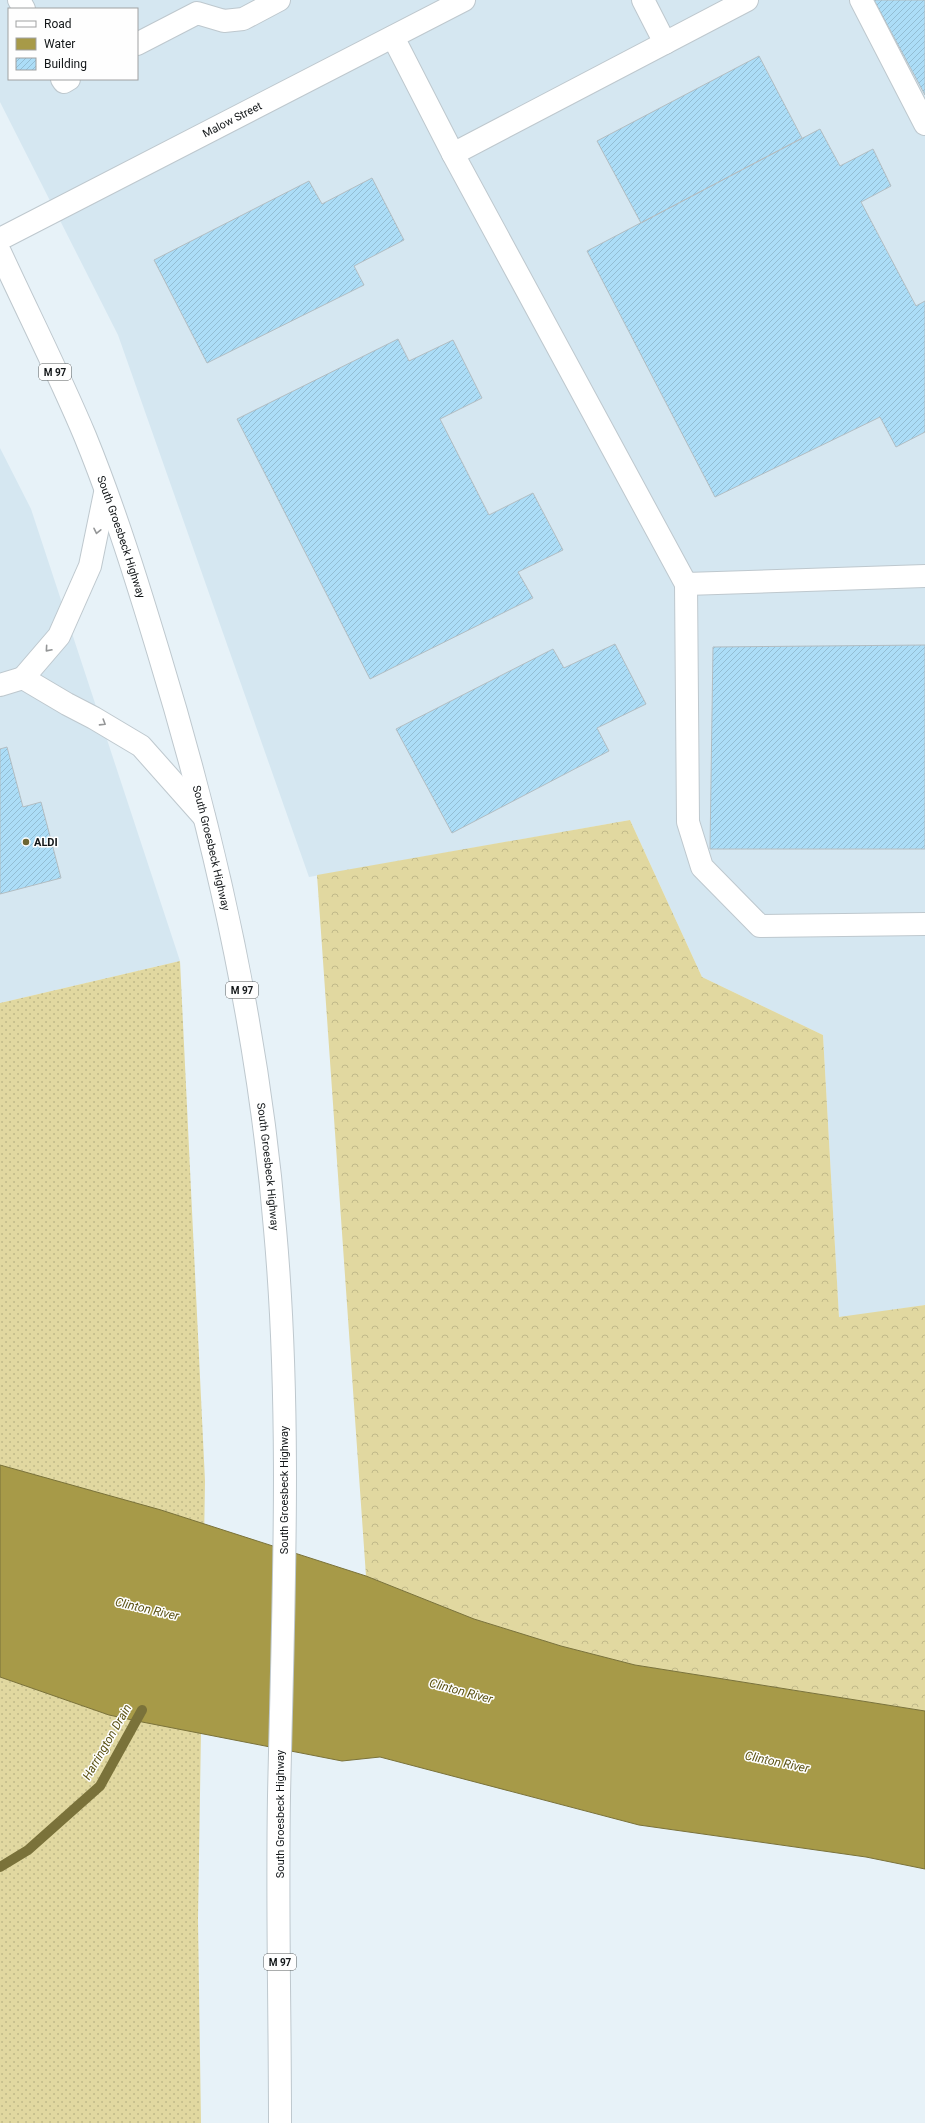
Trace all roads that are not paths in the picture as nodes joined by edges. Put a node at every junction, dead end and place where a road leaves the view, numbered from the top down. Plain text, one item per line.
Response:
1 (279, 0) edge
2 (464, 0) edge
3 (643, 0) edge
4 (747, 0) edge
5 (861, 0) edge
6 (194, 6) edge
7 (393, 37) junction
8 (138, 43) edge
9 (665, 43) junction
10 (925, 124) edge
11 (453, 154) junction
12 (0, 239) edge
13 (0, 252) edge
14 (105, 492) junction
15 (925, 576) edge
16 (686, 584) junction
17 (23, 678) junction
18 (0, 684) edge
19 (204, 817) junction
20 (925, 924) edge
21 (280, 2123) edge

1 - 6 main road
2 - 7 main road, Malow Street
3 - 9 main road
4 - 9 main road
5 - 10 main road
6 - 8 main road
7 - 11 main road
7 - 12 main road, Malow Street
9 - 11 main road
11 - 16 main road
13 - 14 main road, South Groesbeck Highway / M 97
14 -> 17 main road
14 - 19 main road, South Groesbeck Highway / M 97
15 - 16 main road
16 - 20 main road
17 - 18 main road
17 -> 19 main road
19 - 21 main road, South Groesbeck Highway / M 97

